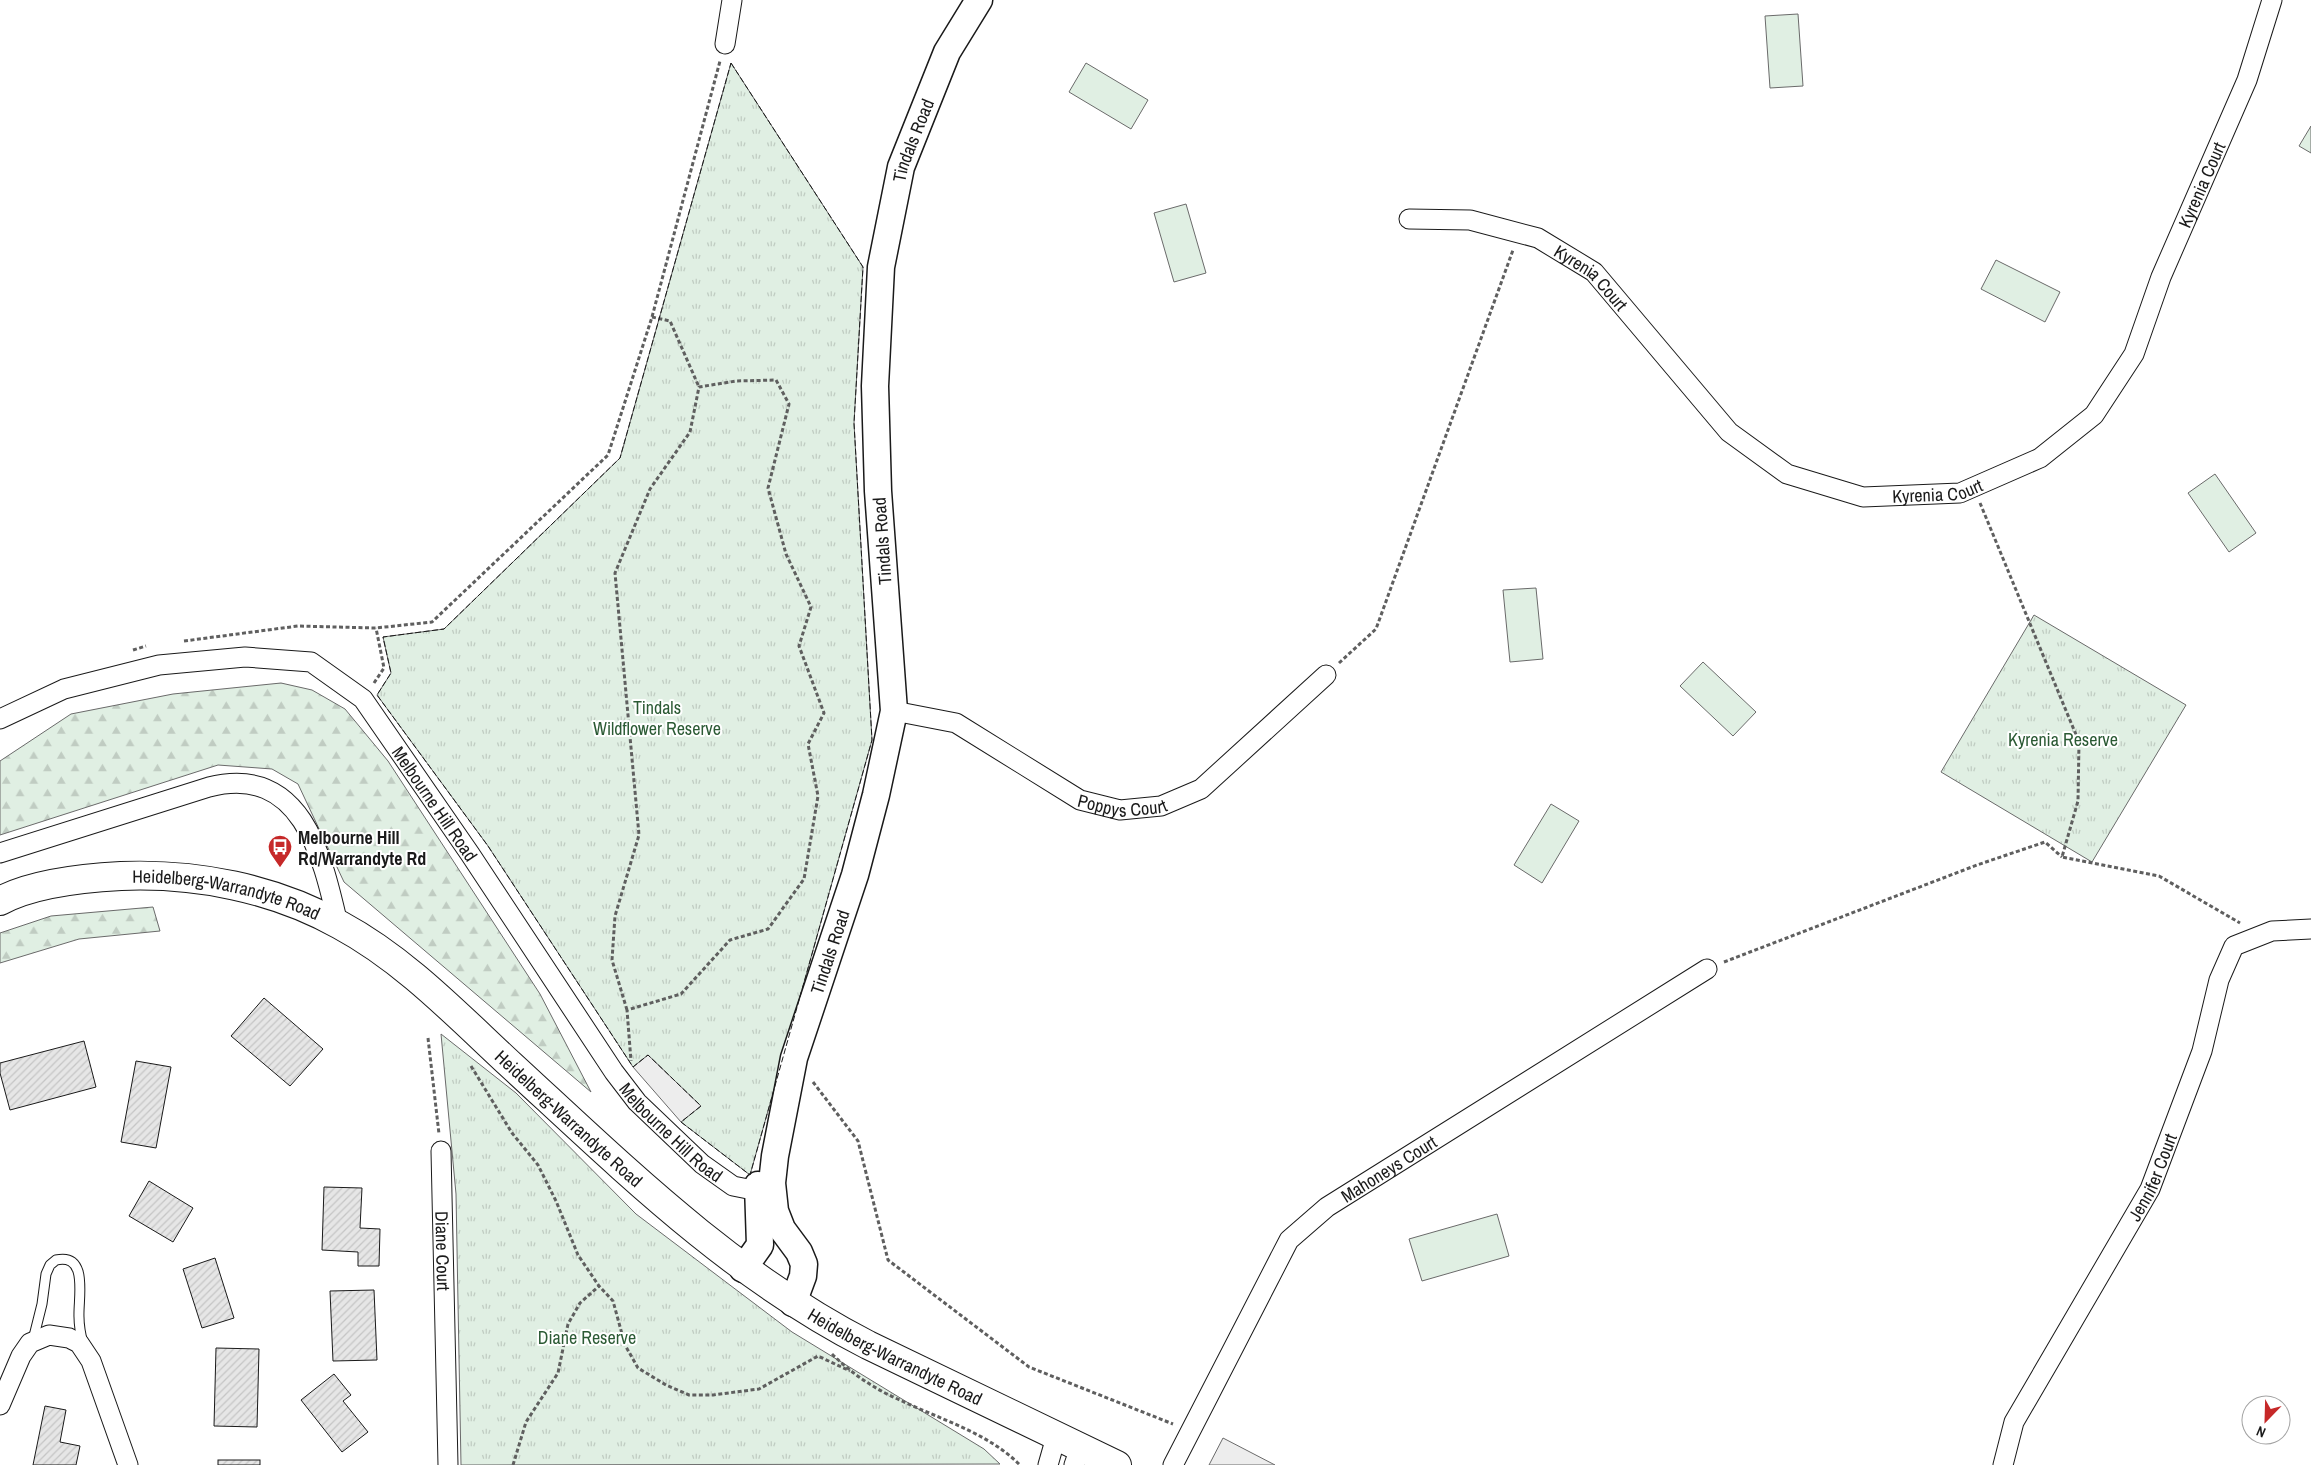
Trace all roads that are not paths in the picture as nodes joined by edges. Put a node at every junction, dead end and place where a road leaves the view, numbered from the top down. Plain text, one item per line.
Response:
1 (732, 0) edge
2 (979, 0) edge
3 (2272, 0) edge
4 (725, 44) road end
5 (1409, 220) dead end
6 (1326, 675) road end
7 (894, 710) junction
8 (0, 719) edge
9 (0, 853) edge
10 (0, 901) edge
11 (338, 924) junction
12 (2311, 929) edge
13 (1706, 969) road end
14 (441, 1150) road end
15 (765, 1191) junction
16 (744, 1269) junction
17 (793, 1303) junction
18 (32, 1342) junction
19 (84, 1350) junction
20 (0, 1405) edge
21 (1070, 1450) edge
22 (128, 1465) edge
23 (448, 1465) edge
24 (1048, 1465) edge
25 (1117, 1465) edge
26 (1173, 1465) edge
27 (2003, 1465) edge

1 - 4 street
2 - 7 main road, Tindals Road
3 - 5 street, Kyrenia Court
6 - 7 street, Poppys Court
7 - 15 main road, Tindals Road
8 - 15 street, Melbourne Hill Road
9 - 11 street
10 - 11 main road, Heidelberg-Warrandyte Road
11 - 16 main road, Heidelberg-Warrandyte Road
12 - 27 street, Jennifer Court
13 - 26 street, Mahoneys Court
14 - 23 street, Diane Court
15 - 16 main road, Tindals Road
15 - 17 main road, Tindals Road
16 - 17 main road, Heidelberg-Warrandyte Road
17 - 21 main road, Heidelberg-Warrandyte Road
18 - 19 street
18 - 19 lane
18 - 20 street
19 - 22 street
21 - 24 street
21 - 25 main road, Heidelberg-Warrandyte Road

